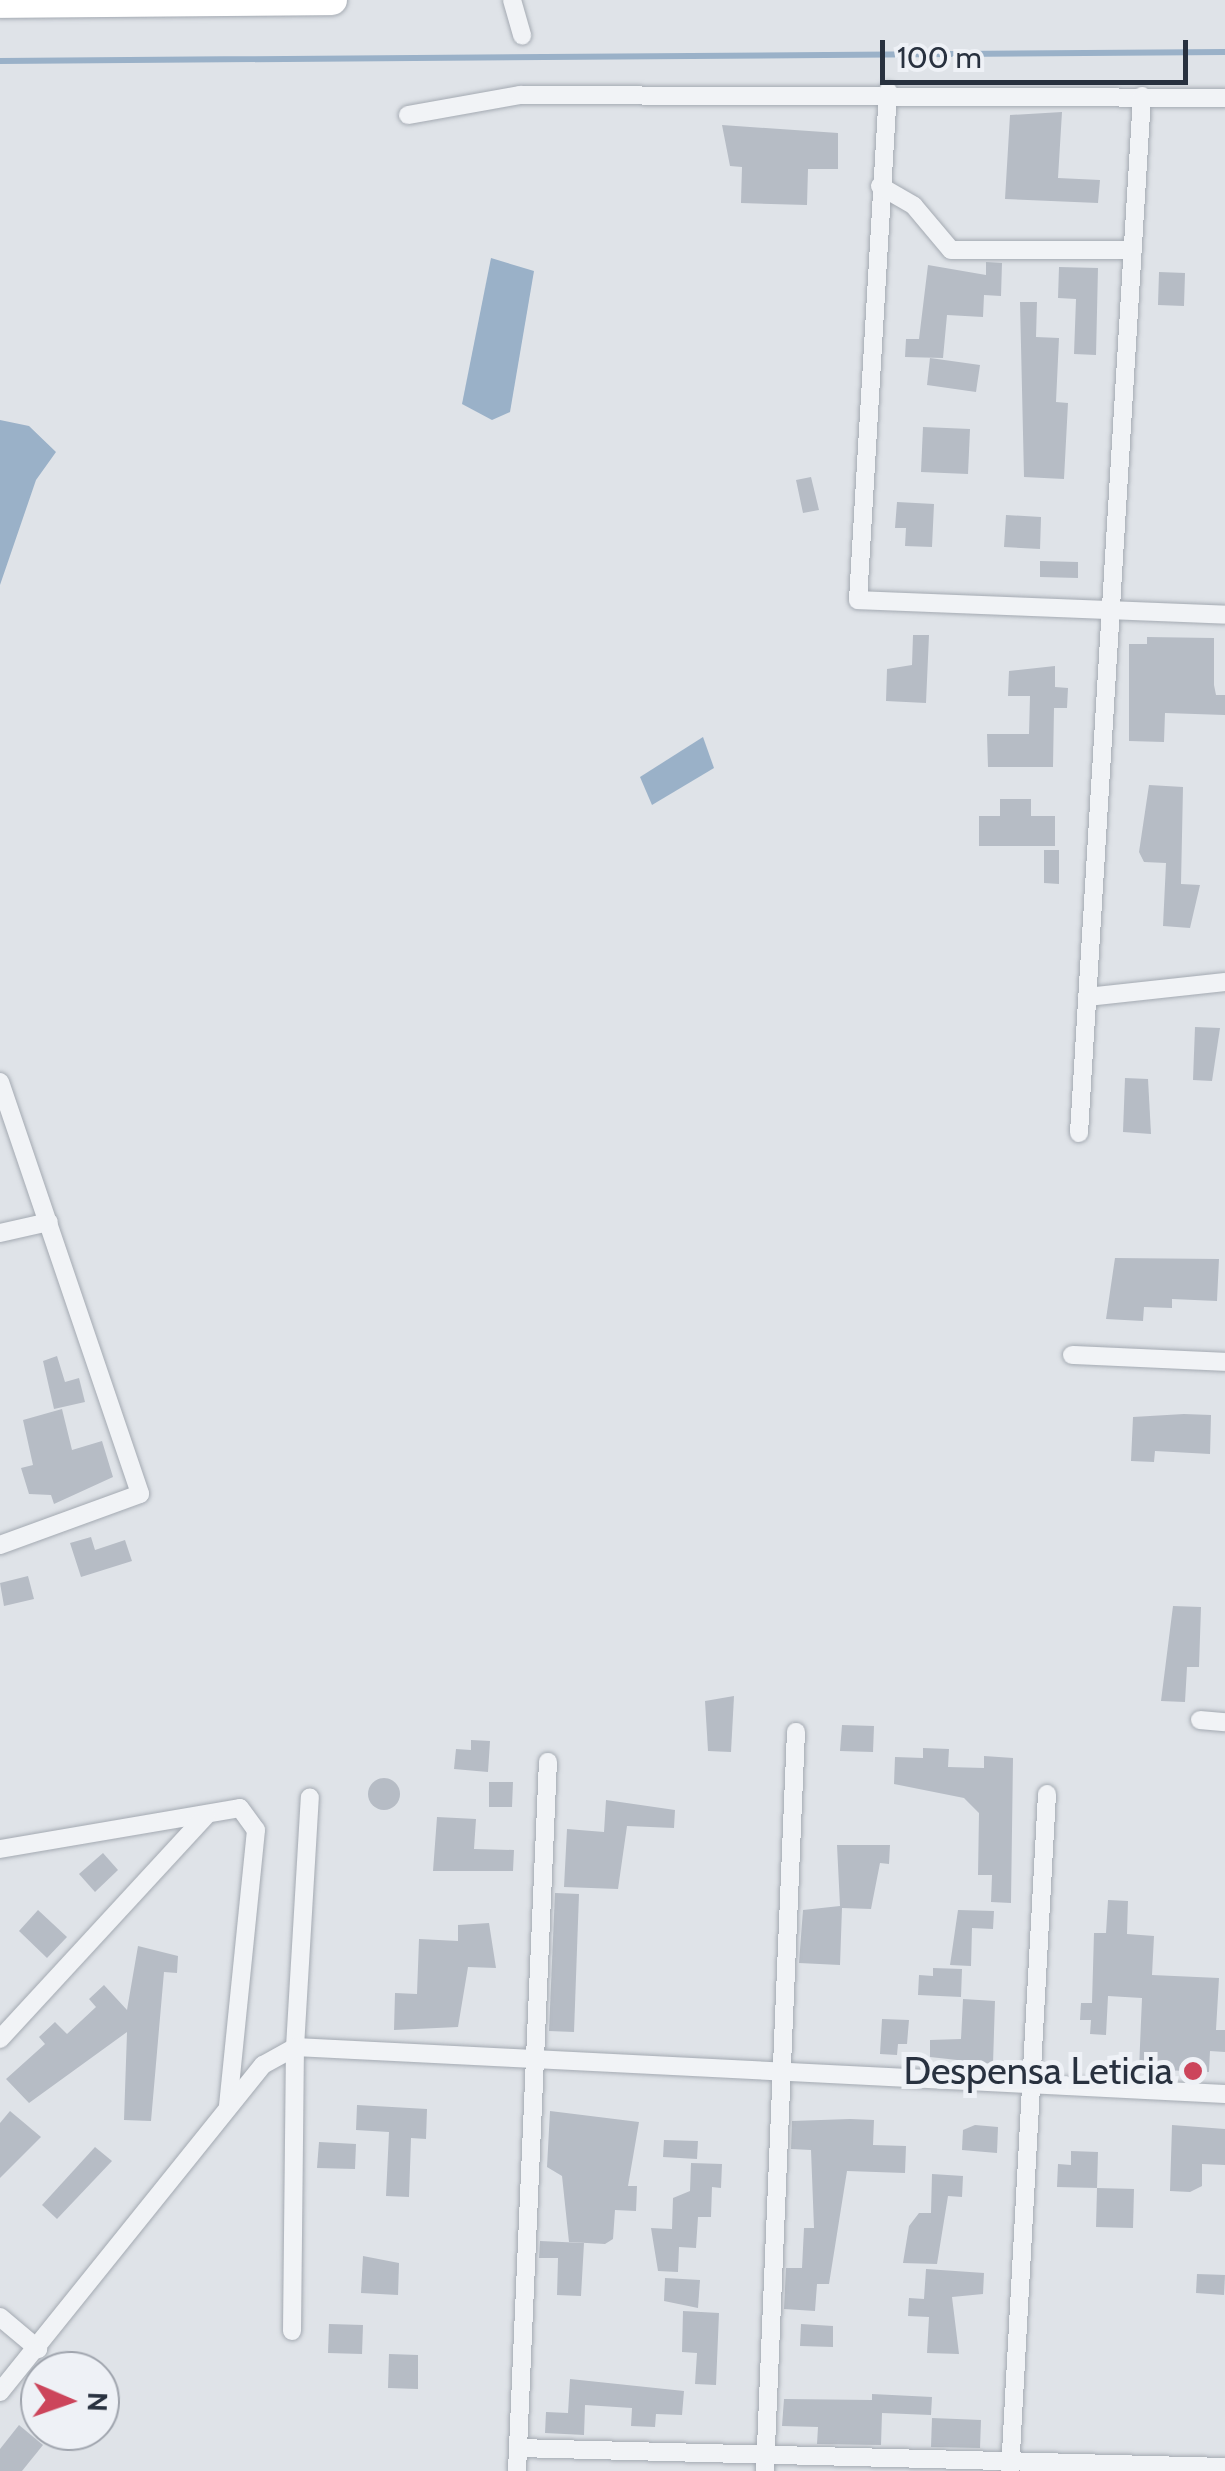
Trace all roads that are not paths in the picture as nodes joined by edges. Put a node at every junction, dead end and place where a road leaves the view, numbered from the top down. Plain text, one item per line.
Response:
1 (332, 0) edge
2 (512, 0) edge
3 (148, 1) edge
4 (0, 3) edge
5 (522, 36) dead end
6 (521, 73) dead end
7 (888, 92) junction
8 (520, 95) junction
9 (1142, 96) junction
10 (1225, 98) edge
11 (408, 115) dead end
12 (880, 186) junction
13 (1133, 250) junction
14 (1113, 612) junction
15 (1225, 615) edge
16 (1225, 982) edge
17 (1087, 996) junction
18 (0, 1082) edge
19 (1079, 1134) dead end
20 (50, 1222) junction
21 (0, 1233) edge
22 (1072, 1354) dead end
23 (1225, 1362) edge
24 (0, 1546) edge
25 (1200, 1720) dead end
26 (1225, 1722) edge
27 (796, 1732) dead end
28 (548, 1762) dead end
29 (1047, 1794) dead end
30 (310, 1797) dead end
31 (206, 1816) junction
32 (0, 1849) edge
33 (0, 2039) edge
34 (295, 2047) junction
35 (535, 2060) junction
36 (786, 2073) junction
37 (1031, 2083) junction
38 (1225, 2094) edge
39 (228, 2107) junction
40 (0, 2317) edge
41 (292, 2330) dead end
42 (38, 2349) junction
43 (0, 2392) edge
44 (518, 2448) junction
45 (766, 2464) edge
46 (1011, 2464) edge
47 (1225, 2466) edge
48 (517, 2471) edge

1 - 3 highway
2 - 5 street
3 - 4 highway
6 - 8 street
7 - 8 street
7 - 9 street
7 - 12 street
8 - 11 street
9 - 10 street
9 - 13 street
12 - 13 street
12 - 14 street
13 - 14 street
14 - 15 street
14 - 17 street
16 - 17 street
17 - 19 street
18 - 20 street
20 - 21 street
20 - 24 street
22 - 23 street
25 - 26 street
27 - 36 street
28 - 35 street
29 - 37 street
30 - 34 street
31 - 32 street
31 - 33 street
31 - 39 street
34 - 35 street
34 - 39 street
34 - 41 street
35 - 36 street
35 - 44 street
36 - 37 street
36 - 45 street
37 - 38 street
37 - 46 street
39 - 42 street
40 - 42 street
42 - 43 street
44 - 45 street
44 - 48 street
45 - 46 street
46 - 47 street

